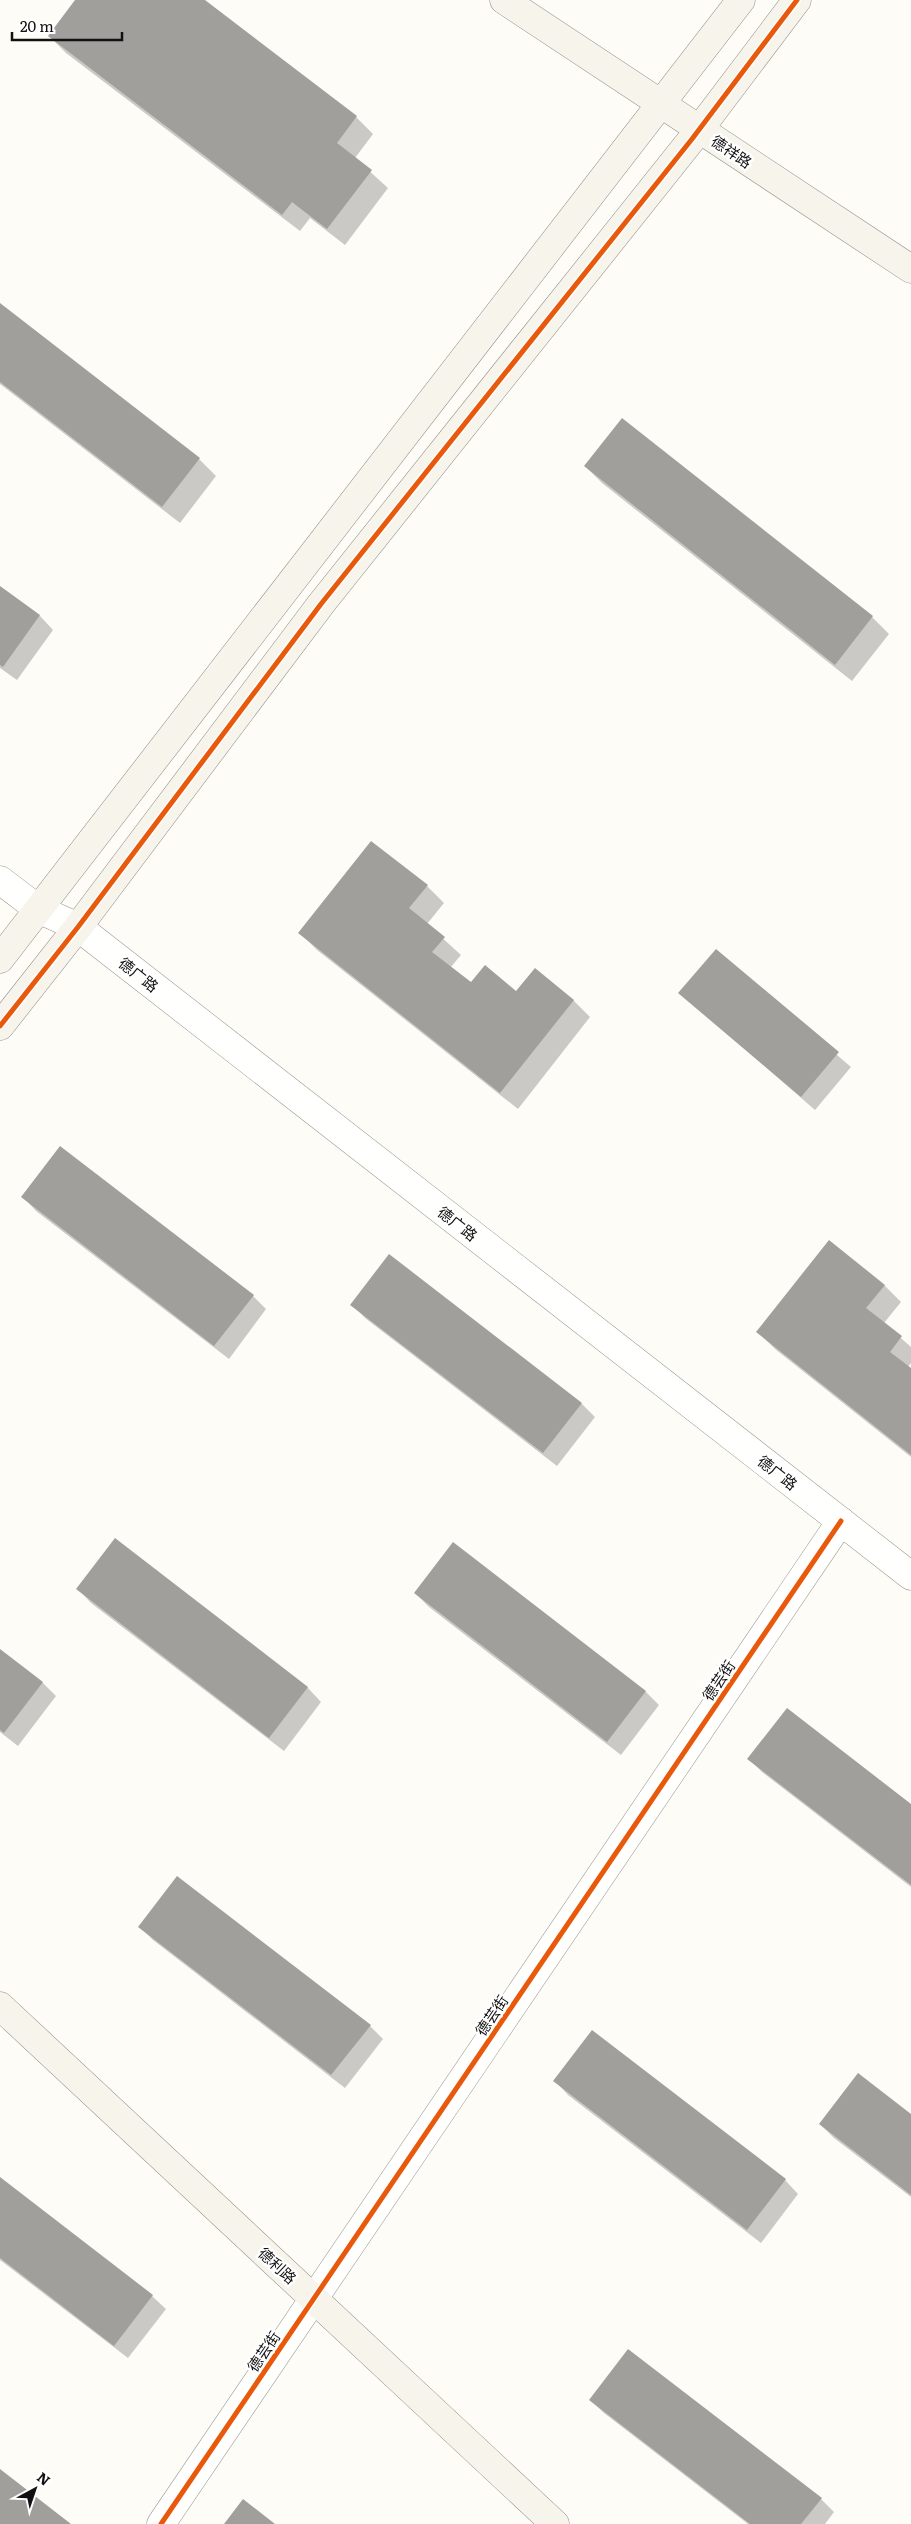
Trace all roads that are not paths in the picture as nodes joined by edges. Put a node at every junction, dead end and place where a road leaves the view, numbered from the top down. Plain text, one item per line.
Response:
1 (504, 0) edge
2 (741, 0) edge
3 (797, 0) edge
4 (662, 104) junction
5 (700, 129) junction
6 (911, 269) edge
7 (0, 880) edge
8 (38, 909) junction
9 (78, 927) junction
10 (0, 958) edge
11 (0, 1026) edge
12 (841, 1521) junction
13 (911, 1576) edge
14 (0, 2006) edge
15 (314, 2298) junction
16 (161, 2524) edge
17 (555, 2524) edge

1 - 4 street, 德祥路
2 - 4 street
3 - 5 street
4 - 5 street, 德祥路
4 - 8 street
5 - 6 street, 德祥路
5 - 9 street
7 - 8 street, 德广路
8 - 9 street, 德广路
8 - 10 street
9 - 11 street
9 - 12 street, 德广路
12 - 13 street, 德广路
12 - 15 street, 德芸街
14 - 15 street, 德利路
15 - 16 street, 德芸街
15 - 17 street, 德利路

